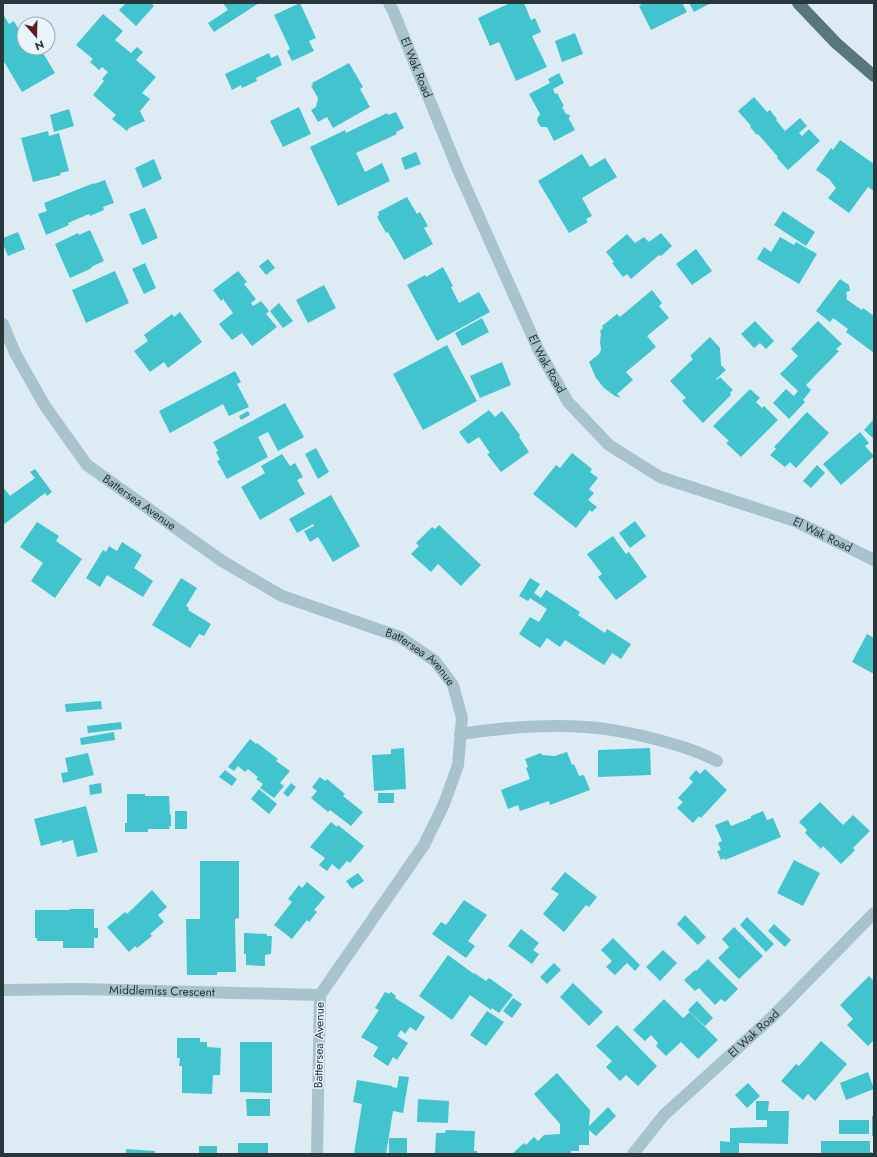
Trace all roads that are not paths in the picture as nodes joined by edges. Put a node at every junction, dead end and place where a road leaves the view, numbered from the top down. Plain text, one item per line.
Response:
1 (389, 3) edge
2 (798, 3) edge
3 (874, 76) edge
4 (3, 324) edge
5 (874, 560) edge
6 (460, 734) junction
7 (717, 762) dead end
8 (874, 913) edge
9 (3, 990) edge
10 (320, 995) junction
11 (317, 1154) edge
12 (633, 1154) edge

1 - 5 street, El Wak Road
2 - 3 main road
4 - 6 street, Battersea Avenue
6 - 7 street
6 - 10 street, Battersea Avenue
8 - 12 street, El Wak Road
9 - 10 street, Middlemiss Crescent
10 - 11 street, Battersea Avenue

